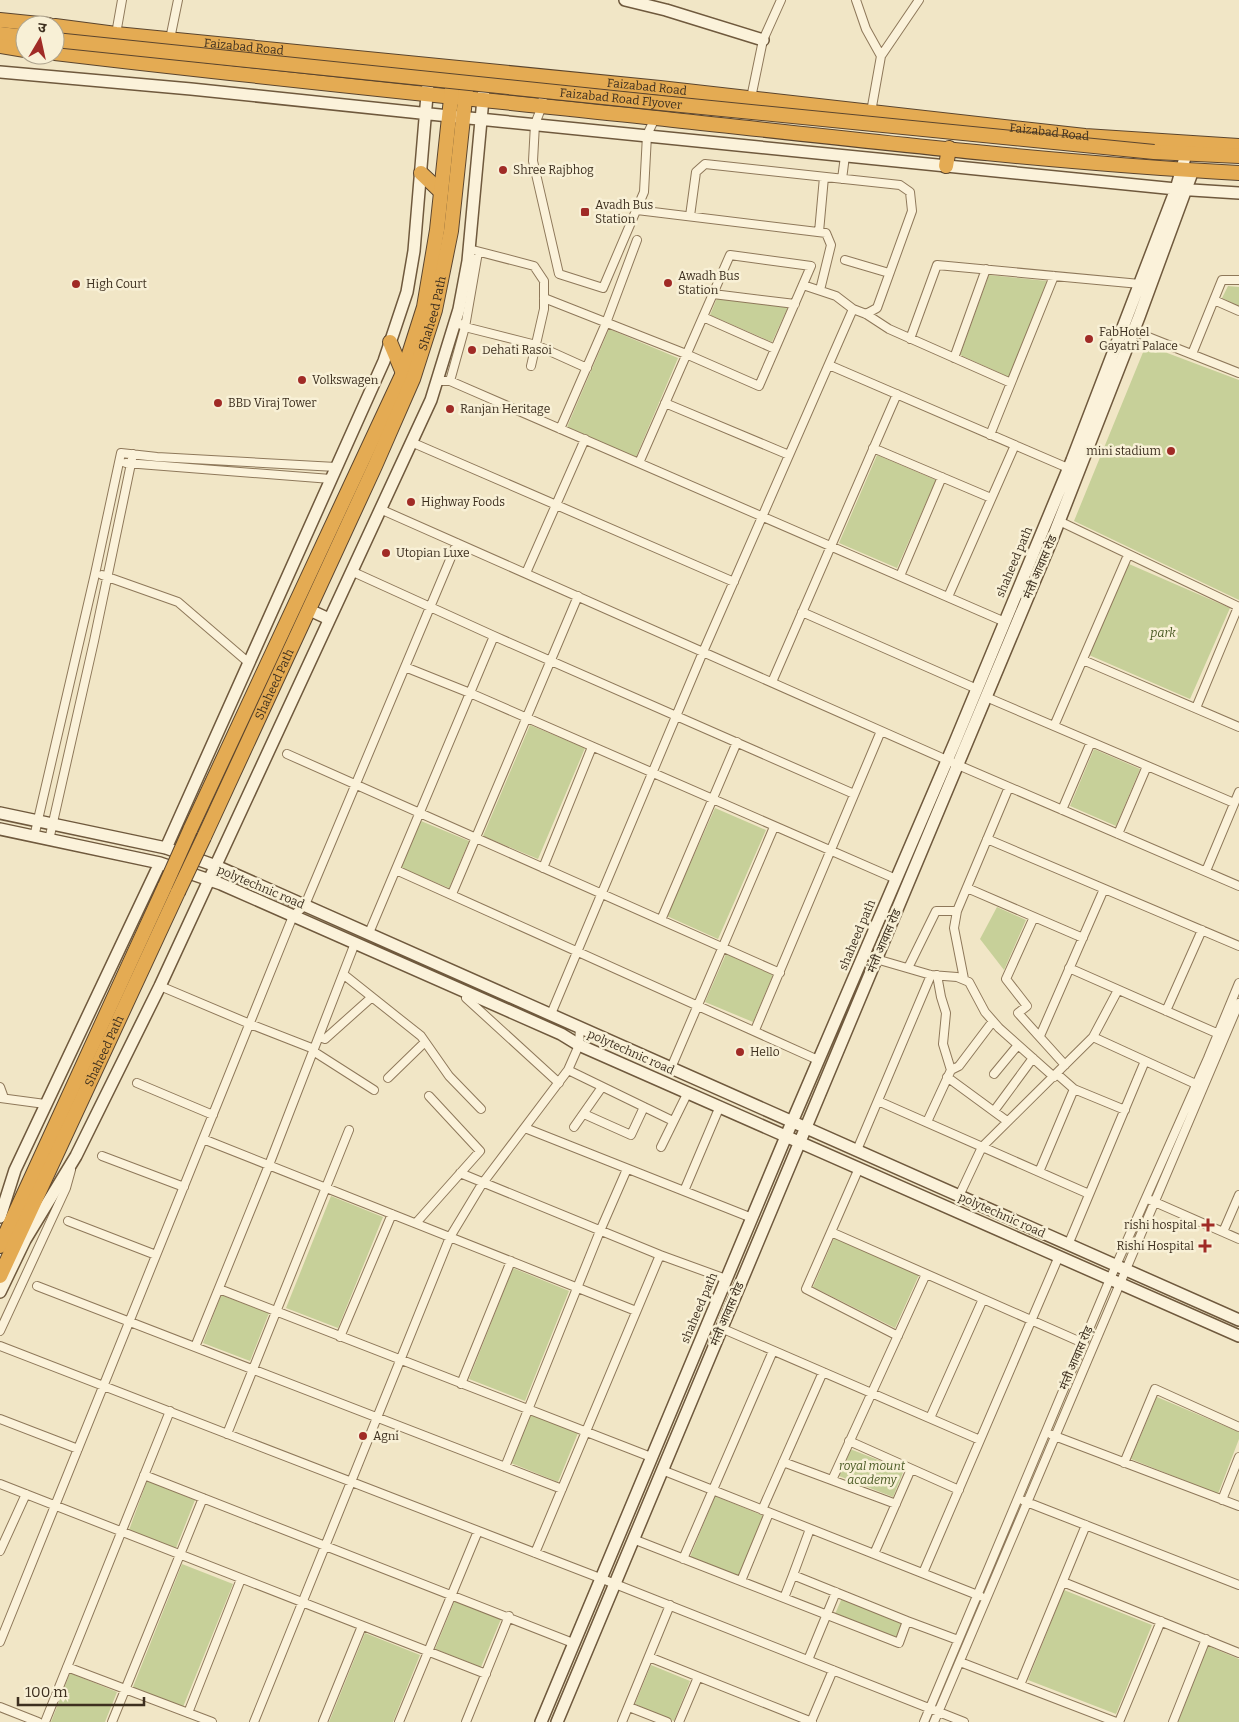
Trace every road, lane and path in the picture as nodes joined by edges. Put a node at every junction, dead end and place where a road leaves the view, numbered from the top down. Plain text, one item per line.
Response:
1 (122, 0) edge
2 (178, 0) edge
3 (625, 0) edge
4 (781, 0) edge
5 (856, 0) edge
6 (919, 0) edge
7 (0, 20) edge
8 (15, 22) edge
9 (65, 27) edge
10 (0, 34) edge
11 (116, 34) junction
12 (15, 36) edge
13 (170, 39) junction
14 (763, 40) junction
15 (65, 41) edge
16 (0, 46) edge
17 (15, 48) edge
18 (65, 54) edge
19 (881, 56) junction
20 (429, 65) junction
21 (461, 68) junction
22 (485, 70) junction
23 (0, 72) edge
24 (545, 76) junction
25 (427, 94) junction
26 (451, 97) junction
27 (465, 98) junction
28 (751, 98) junction
29 (483, 100) junction
30 (542, 106) junction
31 (870, 112) junction
32 (426, 114) junction
33 (456, 117) junction
34 (481, 118) junction
35 (655, 118) junction
36 (535, 124) junction
37 (647, 135) junction
38 (1239, 146) edge
39 (949, 148) junction
40 (1192, 154) junction
41 (845, 156) junction
42 (1239, 156) edge
43 (946, 166) junction
44 (1187, 170) junction
45 (421, 173) junction
46 (1239, 173) edge
47 (824, 177) junction
48 (842, 179) junction
49 (1181, 189) junction
50 (441, 192) junction
51 (1239, 193) edge
52 (637, 210) junction
53 (690, 216) junction
54 (819, 232) junction
55 (637, 240) dead end
56 (474, 251) junction
57 (845, 260) dead end
58 (986, 269) junction
59 (889, 273) junction
60 (1054, 276) junction
61 (1239, 280) edge
62 (1140, 284) junction
63 (803, 285) junction
64 (820, 290) junction
65 (713, 294) junction
66 (544, 298) junction
67 (1214, 300) junction
68 (794, 304) junction
69 (853, 309) junction
70 (1239, 311) edge
71 (866, 314) junction
72 (703, 317) junction
73 (606, 323) junction
74 (460, 324) junction
75 (1133, 331) junction
76 (910, 339) junction
77 (390, 342) junction
78 (448, 345) junction
79 (536, 345) junction
80 (775, 349) junction
81 (686, 354) junction
82 (1192, 354) junction
83 (954, 358) junction
84 (455, 363) junction
85 (829, 365) junction
86 (531, 366) dead end
87 (587, 368) junction
88 (404, 373) junction
89 (1239, 373) edge
90 (437, 381) junction
91 (450, 381) junction
92 (1011, 383) junction
93 (1107, 384) junction
94 (897, 394) junction
95 (665, 403) junction
96 (560, 429) junction
97 (990, 435) junction
98 (585, 440) junction
99 (411, 442) junction
100 (1015, 445) junction
101 (873, 448) junction
102 (133, 454) junction
103 (789, 455) junction
104 (119, 462) junction
105 (131, 463) junction
106 (639, 463) junction
107 (336, 468) junction
108 (1068, 468) junction
109 (942, 478) junction
110 (331, 479) junction
111 (991, 498) junction
112 (556, 506) junction
113 (380, 509) junction
114 (762, 517) junction
115 (1059, 521) junction
116 (457, 543) junction
117 (831, 546) junction
118 (1128, 555) junction
119 (351, 571) junction
120 (526, 573) junction
121 (96, 574) junction
122 (107, 576) junction
123 (900, 576) junction
124 (734, 582) junction
125 (578, 596) junction
126 (948, 597) junction
127 (430, 607) junction
128 (1239, 607) edge
129 (802, 612) junction
130 (316, 613) dead end
131 (329, 619) junction
132 (1004, 622) junction
133 (494, 636) junction
134 (703, 652) junction
135 (1083, 660) junction
136 (551, 661) junction
137 (248, 663) junction
138 (405, 668) junction
139 (772, 682) junction
140 (977, 689) junction
141 (470, 693) junction
142 (986, 697) junction
143 (1196, 708) junction
144 (677, 715) junction
145 (527, 718) junction
146 (1054, 726) junction
147 (1239, 727) edge
148 (880, 731) junction
149 (737, 742) junction
150 (1091, 742) junction
151 (592, 748) junction
152 (287, 754) dead end
153 (952, 762) junction
154 (1147, 766) junction
155 (652, 774) junction
156 (356, 785) junction
157 (1009, 787) junction
158 (1239, 792) edge
159 (854, 794) junction
160 (712, 800) junction
161 (1234, 803) junction
162 (1062, 810) junction
163 (0, 813) edge
164 (420, 813) junction
165 (37, 821) junction
166 (52, 824) junction
167 (774, 827) junction
168 (0, 829) edge
169 (1118, 834) junction
170 (34, 837) junction
171 (476, 838) junction
172 (988, 839) junction
173 (49, 840) junction
174 (166, 848) junction
175 (831, 851) junction
176 (160, 863) junction
177 (216, 866) junction
178 (543, 868) junction
179 (396, 870) junction
180 (1206, 871) junction
181 (896, 879) junction
182 (209, 880) junction
183 (1239, 886) edge
184 (967, 888) junction
185 (1104, 889) junction
186 (452, 894) junction
187 (602, 894) junction
188 (305, 905) junction
189 (957, 912) junction
190 (293, 916) junction
191 (1034, 917) junction
192 (661, 920) junction
193 (1202, 930) junction
194 (369, 934) junction
195 (1083, 938) junction
196 (355, 943) junction
197 (1239, 946) edge
198 (722, 947) junction
199 (578, 950) junction
200 (876, 958) junction
201 (908, 968) junction
202 (1069, 968) junction
203 (780, 973) junction
204 (343, 974) junction
205 (934, 975) junction
206 (964, 979) junction
207 (1239, 983) edge
208 (160, 986) junction
209 (1118, 990) junction
210 (468, 993) junction
211 (372, 997) junction
212 (1239, 1003) edge
213 (698, 1005) junction
214 (1166, 1011) junction
215 (551, 1014) junction
216 (992, 1021) junction
217 (250, 1024) junction
218 (580, 1027) junction
219 (755, 1030) junction
220 (120, 1034) dead end
221 (1221, 1035) junction
222 (1040, 1036) junction
223 (318, 1037) junction
224 (1093, 1037) junction
225 (133, 1040) junction
226 (425, 1042) junction
227 (579, 1044) junction
228 (1018, 1045) junction
229 (314, 1050) junction
230 (1033, 1058) junction
231 (818, 1060) junction
232 (1145, 1061) junction
233 (1064, 1065) junction
234 (671, 1068) junction
235 (568, 1070) junction
236 (949, 1074) junction
237 (994, 1074) dead end
238 (1055, 1076) junction
239 (388, 1078) dead end
240 (559, 1083) junction
241 (137, 1084) dead end
242 (1200, 1086) junction
243 (0, 1087) edge
244 (602, 1087) junction
245 (1074, 1089) junction
246 (374, 1090) dead end
247 (688, 1092) junction
248 (429, 1096) dead end
249 (2, 1098) edge
250 (878, 1100) junction
251 (46, 1104) junction
252 (720, 1106) junction
253 (644, 1107) junction
254 (481, 1109) dead end
255 (1125, 1110) junction
256 (994, 1111) junction
257 (584, 1114) junction
258 (213, 1115) junction
259 (673, 1121) junction
260 (792, 1122) junction
261 (927, 1122) junction
262 (1007, 1122) junction
263 (574, 1127) dead end
264 (525, 1128) junction
265 (806, 1128) junction
266 (349, 1130) dead end
267 (786, 1136) junction
268 (203, 1139) junction
269 (800, 1141) junction
270 (661, 1147) dead end
271 (982, 1147) junction
272 (857, 1150) junction
273 (76, 1156) junction
274 (102, 1156) dead end
275 (269, 1165) junction
276 (860, 1168) junction
277 (627, 1169) junction
278 (15, 1170) junction
279 (1039, 1172) junction
280 (460, 1173) junction
281 (482, 1184) junction
282 (184, 1187) junction
283 (327, 1188) junction
284 (684, 1191) junction
285 (1089, 1194) junction
286 (1239, 1195) edge
287 (959, 1196) junction
288 (1146, 1198) junction
289 (0, 1201) edge
290 (1154, 1202) junction
291 (392, 1214) junction
292 (0, 1217) edge
293 (752, 1218) junction
294 (68, 1221) dead end
295 (416, 1224) junction
296 (600, 1231) junction
297 (831, 1232) junction
298 (1223, 1232) junction
299 (450, 1237) junction
300 (1239, 1238) edge
301 (1068, 1244) junction
302 (23, 1245) junction
303 (0, 1246) edge
304 (37, 1250) junction
305 (660, 1254) junction
306 (156, 1255) junction
307 (1059, 1256) junction
308 (511, 1261) junction
309 (1121, 1268) junction
310 (926, 1274) junction
311 (0, 1276) edge
312 (726, 1279) junction
313 (1115, 1281) junction
314 (37, 1286) dead end
315 (577, 1287) junction
316 (219, 1289) junction
317 (0, 1292) edge
318 (983, 1299) junction
319 (636, 1311) junction
320 (277, 1312) junction
321 (1031, 1320) junction
322 (1239, 1320) edge
323 (129, 1322) junction
324 (721, 1328) junction
325 (0, 1331) edge
326 (898, 1336) junction
327 (1239, 1336) edge
328 (340, 1337) junction
329 (1083, 1343) junction
330 (0, 1346) edge
331 (195, 1347) junction
332 (773, 1351) junction
333 (400, 1360) junction
334 (253, 1370) junction
335 (823, 1372) junction
336 (461, 1384) junction
337 (104, 1386) junction
338 (872, 1393) junction
339 (528, 1409) junction
340 (170, 1411) junction
341 (377, 1417) junction
342 (930, 1418) junction
343 (0, 1419) edge
344 (1239, 1427) edge
345 (1046, 1431) junction
346 (586, 1432) junction
347 (227, 1434) junction
348 (1054, 1437) junction
349 (980, 1440) junction
350 (849, 1441) junction
351 (78, 1449) junction
352 (651, 1457) junction
353 (1239, 1457) edge
354 (783, 1462) junction
355 (1124, 1463) junction
356 (505, 1467) junction
357 (911, 1469) junction
358 (662, 1470) junction
359 (144, 1475) junction
360 (832, 1480) junction
361 (351, 1481) junction
362 (0, 1484) edge
363 (562, 1489) junction
364 (713, 1490) junction
365 (958, 1490) junction
366 (26, 1494) junction
367 (203, 1498) junction
368 (1018, 1499) junction
369 (1222, 1500) junction
370 (1027, 1502) junction
371 (896, 1504) junction
372 (55, 1506) junction
373 (1239, 1506) edge
374 (766, 1511) junction
375 (1086, 1525) junction
376 (810, 1529) junction
377 (478, 1531) junction
378 (121, 1532) junction
379 (633, 1539) junction
380 (325, 1545) junction
381 (0, 1551) edge
382 (535, 1553) junction
383 (874, 1554) junction
384 (180, 1555) junction
385 (683, 1559) junction
386 (923, 1573) junction
387 (794, 1575) junction
388 (600, 1578) junction
389 (241, 1579) junction
390 (741, 1581) junction
391 (1063, 1582) junction
392 (614, 1584) junction
393 (1239, 1585) edge
394 (836, 1592) junction
395 (452, 1594) junction
396 (977, 1595) junction
397 (784, 1598) junction
398 (986, 1599) junction
399 (302, 1603) junction
400 (670, 1606) junction
401 (827, 1615) junction
402 (509, 1616) junction
403 (907, 1620) junction
404 (1160, 1621) junction
405 (362, 1626) junction
406 (1206, 1639) junction
407 (958, 1640) junction
408 (0, 1642) edge
409 (574, 1642) junction
410 (428, 1652) junction
411 (1239, 1652) edge
412 (649, 1657) junction
413 (808, 1660) junction
414 (960, 1662) junction
415 (67, 1667) junction
416 (832, 1670) junction
417 (486, 1674) junction
418 (698, 1677) junction
419 (1020, 1686) junction
420 (126, 1689) junction
421 (0, 1707) edge
422 (628, 1707) junction
423 (930, 1709) junction
424 (939, 1712) junction
425 (188, 1713) junction
426 (38, 1722) edge
427 (45, 1722) edge
428 (112, 1722) edge
429 (212, 1722) edge
430 (254, 1722) edge
431 (323, 1722) edge
432 (400, 1722) edge
433 (466, 1722) edge
434 (541, 1722) edge
435 (557, 1722) edge
436 (622, 1722) edge
437 (667, 1722) edge
438 (679, 1722) edge
439 (811, 1722) edge
440 (924, 1722) edge
441 (934, 1722) edge
442 (964, 1722) edge
443 (1117, 1722) edge
444 (1173, 1722) edge

1 - 11 street
2 - 13 street
3 - 14 street
4 - 14 street
5 - 19 street
6 - 19 street
7 - 8 highway
9 - 11 highway, Faizabad Road
10 - 12 highway
11 - 13 highway, Faizabad Road
13 - 20 highway, Faizabad Road
14 - 28 street
15 - 40 highway, Faizabad Road Flyover, bridge
16 - 17 highway
18 - 25 highway
19 - 31 street
20 - 21 highway, Faizabad Road
20 - 25 street
21 - 22 highway, Faizabad Road
21 - 26 highway, Shaheed Path
21 - 27 highway, Shaheed Path
22 - 24 highway, Faizabad Road
22 - 29 street
23 - 32 street
24 - 28 highway, Faizabad Road
24 - 30 street
25 - 26 highway
25 - 32 street
26 - 27 highway
26 - 33 highway, Shaheed Path
27 - 29 highway
27 - 33 highway, Shaheed Path
28 - 31 highway, Faizabad Road
29 - 30 highway
29 - 34 street
30 - 35 highway
30 - 36 street
31 - 38 highway, Faizabad Road
32 - 33 street
32 - 45 street
33 - 34 street
33 - 50 highway, Shaheed Path
33 - 311 highway, Shaheed Path, bridge
34 - 36 street
34 - 56 street
35 - 37 street
35 - 39 highway
36 - 37 street
36 - 52 street
37 - 41 street
37 - 52 street
39 - 43 highway
39 - 44 highway
40 - 42 highway, Faizabad Road Flyover
40 - 44 highway, मंत्ती आवास रोड
41 - 43 street
41 - 48 street
43 - 49 street
44 - 46 highway
44 - 49 street, मंत्ती आवास रोड
45 - 50 highway
45 - 77 street
47 - 48 street
47 - 53 street
47 - 54 street
48 - 59 street
49 - 51 street
49 - 62 street, shaheed path
49 - 75 street, मंत्ती आवास रोड
50 - 88 highway, Shaheed Path
52 - 53 street
53 - 54 street
54 - 64 street
55 - 73 street
56 - 66 street
56 - 74 street
57 - 59 street
58 - 60 street
58 - 76 street
58 - 83 street
59 - 71 street
60 - 62 street
60 - 92 street
61 - 67 street
62 - 93 street, shaheed path
63 - 64 street
63 - 65 street
63 - 68 street
64 - 69 street
65 - 68 street
65 - 72 street
66 - 73 street
66 - 79 street
67 - 70 street
67 - 82 street
68 - 80 street
69 - 71 street
69 - 85 street
71 - 76 street
72 - 80 street
72 - 81 street
73 - 81 street
73 - 87 street
74 - 78 street
74 - 79 street
74 - 84 street
75 - 82 street
75 - 93 street, मंत्ती आवास रोड
76 - 83 street
77 - 88 highway
77 - 107 street
78 - 84 street
78 - 90 street
79 - 86 street
79 - 87 street
80 - 81 street
81 - 95 street
82 - 89 street
83 - 92 street
84 - 91 street
85 - 94 street
85 - 103 street
87 - 96 street
88 - 303 highway, Shaheed Path, bridge
90 - 91 street
90 - 99 street
91 - 96 street
92 - 97 street
93 - 108 street, shaheed path
93 - 115 street, मंत्ती आवास रोड
94 - 97 street
94 - 101 street
95 - 103 street
95 - 106 street
96 - 98 street
97 - 100 street
98 - 106 street
98 - 112 street
99 - 112 street
99 - 113 street
100 - 108 street
100 - 111 street
101 - 109 street
101 - 117 street
102 - 104 street
102 - 105 street
102 - 107 street
103 - 114 street
104 - 105 street
104 - 121 street
105 - 110 street
105 - 122 street
106 - 114 street
107 - 110 street
108 - 132 street, shaheed path
109 - 111 street
109 - 123 street
110 - 137 street
111 - 126 street
112 - 120 street
112 - 124 street
113 - 116 street
113 - 119 street
114 - 117 street
114 - 124 street
115 - 118 street
115 - 142 street, मंत्ती आवास रोड
116 - 120 street
116 - 127 street
117 - 123 street
117 - 129 street
118 - 128 street
118 - 135 street
119 - 127 street
119 - 131 street
120 - 125 street
121 - 122 street
121 - 165 street
122 - 137 street
122 - 166 street
123 - 126 street
124 - 134 street
125 - 134 street
125 - 136 street
126 - 132 street
127 - 133 street
127 - 138 street
128 - 143 street
129 - 139 street
129 - 140 street
130 - 131 street
131 - 177 street
132 - 140 street, shaheed path
133 - 136 street
133 - 141 street
134 - 139 street
134 - 144 street
135 - 143 street
135 - 146 street
136 - 144 street
136 - 145 street
137 - 174 street
138 - 141 street
138 - 156 street
139 - 148 street
140 - 153 street, shaheed path
141 - 145 street
141 - 164 street
142 - 146 street
142 - 153 street, मंत्ती आवास रोड
143 - 147 street
144 - 149 street
144 - 155 street
145 - 151 street
145 - 171 street
146 - 150 street
148 - 153 street
148 - 159 street
149 - 159 street
149 - 160 street
150 - 154 street
150 - 162 street
151 - 155 street
151 - 178 street
152 - 156 street
153 - 157 street
153 - 181 street, shaheed path
153 - 200 street, मंत्ती आवास रोड
154 - 161 street
154 - 169 street
155 - 160 street
155 - 187 street
156 - 164 street
156 - 188 street
157 - 162 street
157 - 172 street
158 - 161 street
159 - 175 street
160 - 167 street
160 - 192 street
161 - 180 street
162 - 169 street
163 - 165 street
164 - 171 street
164 - 179 street
165 - 166 street
165 - 170 street
166 - 173 street
166 - 174 street
167 - 175 street
167 - 198 street
168 - 170 street, polytechnic road
169 - 180 street
170 - 173 street, polytechnic road
171 - 178 street
171 - 186 street
172 - 184 street
172 - 185 street
173 - 176 street, polytechnic road
174 - 177 street
175 - 181 street
175 - 203 street
176 - 182 street, polytechnic road
176 - 251 street
177 - 182 street
177 - 188 street
178 - 187 street
179 - 186 street
179 - 194 street
180 - 183 street
181 - 231 street, shaheed path
182 - 190 street, polytechnic road
182 - 208 street
184 - 189 street
184 - 191 street
185 - 193 street
185 - 195 street
186 - 199 street
187 - 192 street
187 - 199 street
188 - 190 street
188 - 194 street
189 - 201 street
189 - 206 street
190 - 196 street, polytechnic road
190 - 217 street
191 - 195 street
191 - 222 street
192 - 198 street
193 - 197 street
193 - 214 street
194 - 215 street
195 - 202 street
196 - 204 street
196 - 210 street, polytechnic road
198 - 203 street
198 - 213 street
199 - 213 street
199 - 215 street
200 - 201 street
200 - 265 street, मंत्ती आवास रोड
201 - 205 street
202 - 209 street
202 - 222 street
203 - 219 street
204 - 211 street
204 - 223 street
205 - 206 street
205 - 236 street
205 - 250 street
206 - 216 street
207 - 221 street
208 - 217 street
208 - 225 street
209 - 214 street
209 - 224 street
210 - 227 street, polytechnic road
210 - 240 street
211 - 223 street
211 - 226 street
212 - 221 street, मंत्ती आवास रोड़
213 - 219 street
213 - 234 street
214 - 221 street
215 - 218 street
216 - 228 street
216 - 236 street
217 - 229 street
217 - 258 street
218 - 227 street
218 - 234 street
219 - 231 street
220 - 225 street
221 - 242 street, मंत्ती आवास रोड़
222 - 233 street
223 - 229 street
224 - 232 street
224 - 233 street
225 - 273 street
226 - 239 street
226 - 254 street
227 - 235 street
227 - 247 street, polytechnic road
228 - 230 street
228 - 237 street
229 - 246 street
229 - 275 street
230 - 238 street
230 - 256 street
231 - 260 street, shaheed path
232 - 242 street
232 - 255 street
233 - 238 street
234 - 260 street
235 - 240 street
235 - 244 street
236 - 256 street
236 - 261 street
238 - 245 street
238 - 262 street
240 - 264 street
241 - 258 street
242 - 288 street
242 - 290 street, मंत्ती आवास रोड़
243 - 249 street
244 - 253 street
244 - 257 street
245 - 255 street
245 - 279 street
247 - 252 street, polytechnic road
247 - 259 street
248 - 280 street
249 - 251 street
250 - 261 street
250 - 272 street
251 - 278 street
252 - 267 street, polytechnic road
252 - 284 street
253 - 257 street
253 - 259 street
255 - 285 street
256 - 262 street
257 - 263 street
258 - 268 street
259 - 270 street
260 - 265 street
260 - 267 street, shaheed path
261 - 271 street
262 - 271 street
264 - 277 street
264 - 281 street
265 - 269 street, मंत्ती आवास रोड
265 - 272 street
266 - 283 street
267 - 269 street, polytechnic road
267 - 293 street, shaheed path
268 - 275 street
268 - 282 street
269 - 276 street, polytechnic road
269 - 324 street, मंत्ती आवास रोड
271 - 279 street
271 - 287 street
272 - 287 street
273 - 302 street
273 - 304 street
274 - 282 street
275 - 283 street
275 - 316 street
276 - 297 street
276 - 307 street, polytechnic road
277 - 284 street
277 - 296 street
278 - 289 street
278 - 292 street
279 - 285 street
280 - 281 street
280 - 295 street
281 - 296 street
281 - 299 street
282 - 306 street
283 - 291 street
283 - 320 street
284 - 293 street
285 - 301 street
286 - 298 street
287 - 301 street
288 - 290 street
288 - 309 street
290 - 298 street
290 - 309 street, मंत्ती आवास रोड़
291 - 295 street
291 - 328 street
293 - 312 street, shaheed path
294 - 306 street
295 - 299 street
296 - 305 street
296 - 315 street
297 - 310 street
297 - 326 street
298 - 300 street
299 - 308 street
299 - 333 street
301 - 309 street
302 - 304 street
302 - 317 street
304 - 325 street
305 - 312 street
305 - 319 street
306 - 323 street
307 - 313 street, polytechnic road
307 - 321 street
308 - 315 street
308 - 336 street
309 - 313 street, मंत्ती आवास रोड़
309 - 322 street
310 - 318 street
310 - 326 street
312 - 352 street, shaheed path
313 - 327 street, polytechnic road
313 - 329 street
313 - 348 street, मंत्ती आवास रोड़
314 - 323 street
315 - 319 street
315 - 339 street
316 - 320 street
316 - 331 street
318 - 321 street
318 - 342 street
319 - 346 street
320 - 328 street
320 - 334 street
321 - 329 street
321 - 349 street
323 - 331 street
323 - 337 street
324 - 332 street
324 - 358 street, मंत्ती आवास रोड
326 - 338 street
328 - 333 street
329 - 345 street
330 - 337 street
331 - 334 street
332 - 335 street
332 - 364 street
333 - 336 street
333 - 341 street
334 - 341 street
334 - 347 street
335 - 338 street
335 - 354 street
336 - 339 street
337 - 340 street
337 - 351 street
338 - 342 street
338 - 350 street
339 - 346 street
339 - 356 street
340 - 347 street
340 - 359 street
341 - 356 street
341 - 361 street
342 - 349 street
343 - 351 street
344 - 355 street
345 - 348 street
345 - 368 street
346 - 352 street
346 - 363 street
347 - 361 street
348 - 355 street
348 - 370 street, मंत्ती आवास रोड़
349 - 365 street
350 - 357 street
350 - 360 street
351 - 372 street
352 - 388 street, shaheed path
353 - 369 street
354 - 360 street
354 - 374 street
355 - 369 street
356 - 363 street
357 - 365 street
357 - 371 street
358 - 364 street
358 - 379 street, मंत्ती आवास रोड
359 - 367 street
359 - 378 street
360 - 371 street
361 - 377 street
361 - 380 street
362 - 366 street
363 - 382 street
364 - 374 street
364 - 385 street
365 - 386 street
366 - 372 street
366 - 381 street
367 - 380 street
367 - 384 street
368 - 370 street
368 - 396 street
369 - 373 street
370 - 375 street
370 - 398 street, मंत्ती आवास रोड़
371 - 383 street
372 - 378 street
372 - 408 street
374 - 376 street
374 - 390 street
375 - 391 street
375 - 393 street
376 - 383 street
376 - 387 street
377 - 382 street
377 - 395 street
378 - 384 street
378 - 415 street
379 - 385 street
379 - 392 street, मंत्ती आवास रोड
380 - 395 street
380 - 399 street
382 - 388 street
383 - 386 street
384 - 389 street
384 - 420 street
385 - 390 street
386 - 396 street
387 - 394 street
387 - 397 street
388 - 392 street
388 - 409 street, shaheed path
389 - 399 street
389 - 425 street
390 - 397 street
391 - 404 street
391 - 419 street
392 - 400 street
392 - 435 street, मंत्ती आवास रोड
394 - 401 street
394 - 403 street
395 - 402 street
395 - 410 street
396 - 398 street
396 - 407 street
397 - 401 street
398 - 414 street, मंत्ती आवास रोड़
399 - 405 street
399 - 430 street
400 - 412 street
400 - 413 street
401 - 403 street
401 - 413 street
402 - 409 street
402 - 417 street
403 - 407 street
404 - 406 street
404 - 443 street
405 - 410 street
405 - 431 street
406 - 411 street
406 - 444 street
407 - 423 street
409 - 434 street, shaheed path
410 - 417 street
410 - 432 street
412 - 418 street
412 - 422 street
413 - 416 street
414 - 419 street
414 - 424 street, मंत्ती आवास रोड़
415 - 420 street
415 - 427 street
416 - 423 street
416 - 439 street
417 - 433 street
418 - 438 street
418 - 439 street
419 - 443 street
420 - 425 street
420 - 428 street
421 - 426 street
422 - 436 street
422 - 437 street
423 - 424 street
423 - 440 street
424 - 441 street, मंत्ती आवास रोड़
424 - 442 street
425 - 429 street

